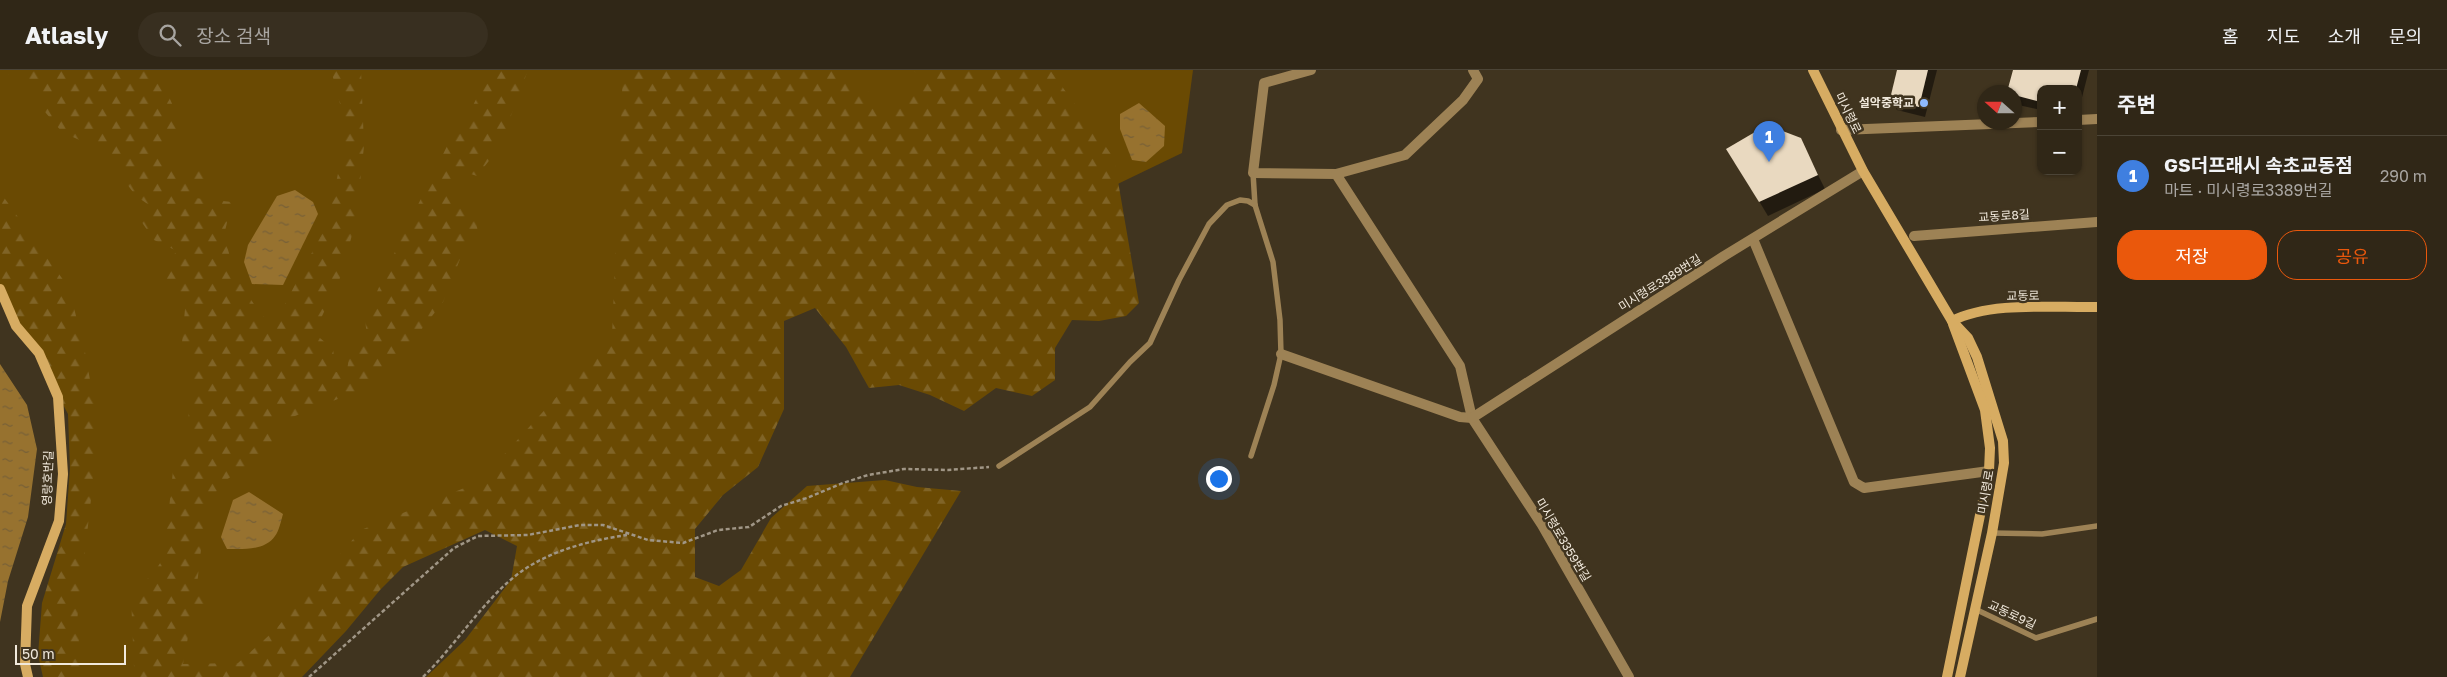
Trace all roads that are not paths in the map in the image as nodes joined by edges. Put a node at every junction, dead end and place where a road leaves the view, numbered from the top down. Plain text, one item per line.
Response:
1 (1311, 70) edge
2 (1473, 70) edge
3 (1814, 70) edge
4 (2097, 119) edge
5 (2082, 120) edge
6 (2037, 122) edge
7 (1841, 130) junction
8 (1862, 171) junction
9 (1253, 174) junction
10 (1336, 174) junction
11 (1255, 205) junction
12 (2097, 222) edge
13 (1914, 236) dead end
14 (1753, 238) junction
15 (0, 289) edge
16 (2097, 307) edge
17 (1952, 321) junction
18 (1282, 354) junction
19 (1472, 418) junction
20 (1251, 456) dead end
21 (999, 466) road end
22 (1989, 470) junction
23 (2097, 526) edge
24 (1992, 533) junction
25 (1975, 609) junction
26 (2097, 619) edge
27 (28, 677) edge
28 (1629, 677) edge
29 (1947, 677) edge
30 (1960, 677) edge

1 - 9 street
2 - 10 street
3 - 7 main road, 미시령로
4 - 5 street
6 - 7 street
7 - 8 main road, 미시령로
8 - 14 street, 미시령로3389번길
8 - 17 main road, 미시령로
9 - 10 street
9 - 11 lane
10 - 19 street, 미시령로3359번길
11 - 18 lane
11 - 21 lane
12 - 13 street, 교동로8길
14 - 19 street, 미시령로3389번길
14 - 22 street
15 - 27 main road, 영랑호반길
16 - 17 main road, 교동로
17 - 22 main road, 미시령로
17 - 24 main road, 미시령로
18 - 19 street
18 - 20 lane
19 - 28 street, 미시령로3359번길
22 - 29 main road, 미시령로
23 - 24 lane
24 - 25 main road, 미시령로
25 - 26 lane, 교동로9길
25 - 30 main road, 미시령로

